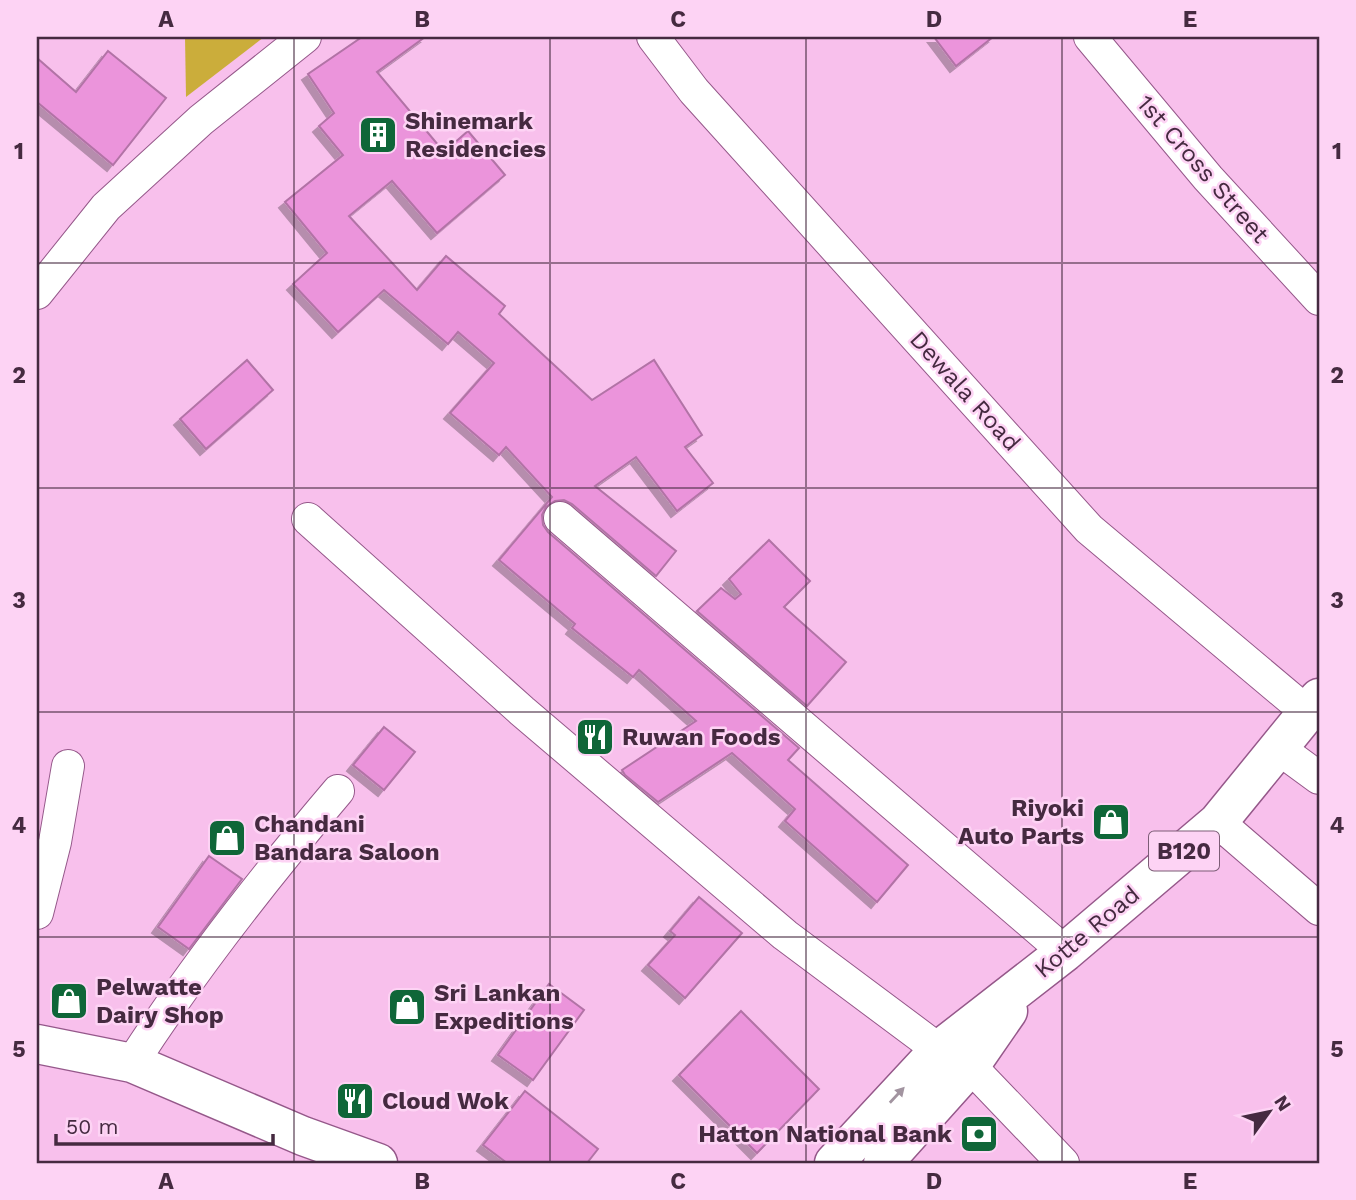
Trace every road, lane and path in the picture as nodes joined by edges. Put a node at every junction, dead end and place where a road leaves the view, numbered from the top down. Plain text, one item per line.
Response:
1 (305, 37) edge
2 (653, 37) edge
3 (1090, 37) edge
4 (37, 293) edge
5 (1319, 299) edge
6 (560, 518) dead end
7 (308, 519) dead end
8 (1314, 706) edge
9 (1278, 748) junction
10 (68, 766) dead end
11 (1319, 778) edge
12 (338, 791) dead end
13 (1218, 822) junction
14 (1319, 909) edge
15 (37, 913) edge
16 (1065, 953) junction
17 (37, 1044) edge
18 (955, 1058) junction
19 (132, 1063) junction
20 (303, 1136) junction
21 (898, 1158) edge
22 (337, 1163) edge
23 (378, 1163) edge
24 (834, 1163) edge
25 (1063, 1163) edge

1 - 4 street
2 - 8 street, Dewala Road
3 - 5 street, 1st Cross Street
6 - 16 street
7 - 18 street
8 - 9 main road, Kotte Road / B120
9 - 11 street
9 - 13 main road, Kotte Road / B120
10 - 15 street
12 - 19 street
13 - 14 street
13 - 16 main road, Kotte Road / B120
16 - 18 main road, Kotte Road / B120
17 - 19 main road
18 - 21 main road, Kotte Road / B120
24 -> 18 main road, Kotte Road / B120
18 - 25 street
19 - 20 main road
20 - 22 main road
20 - 23 main road

